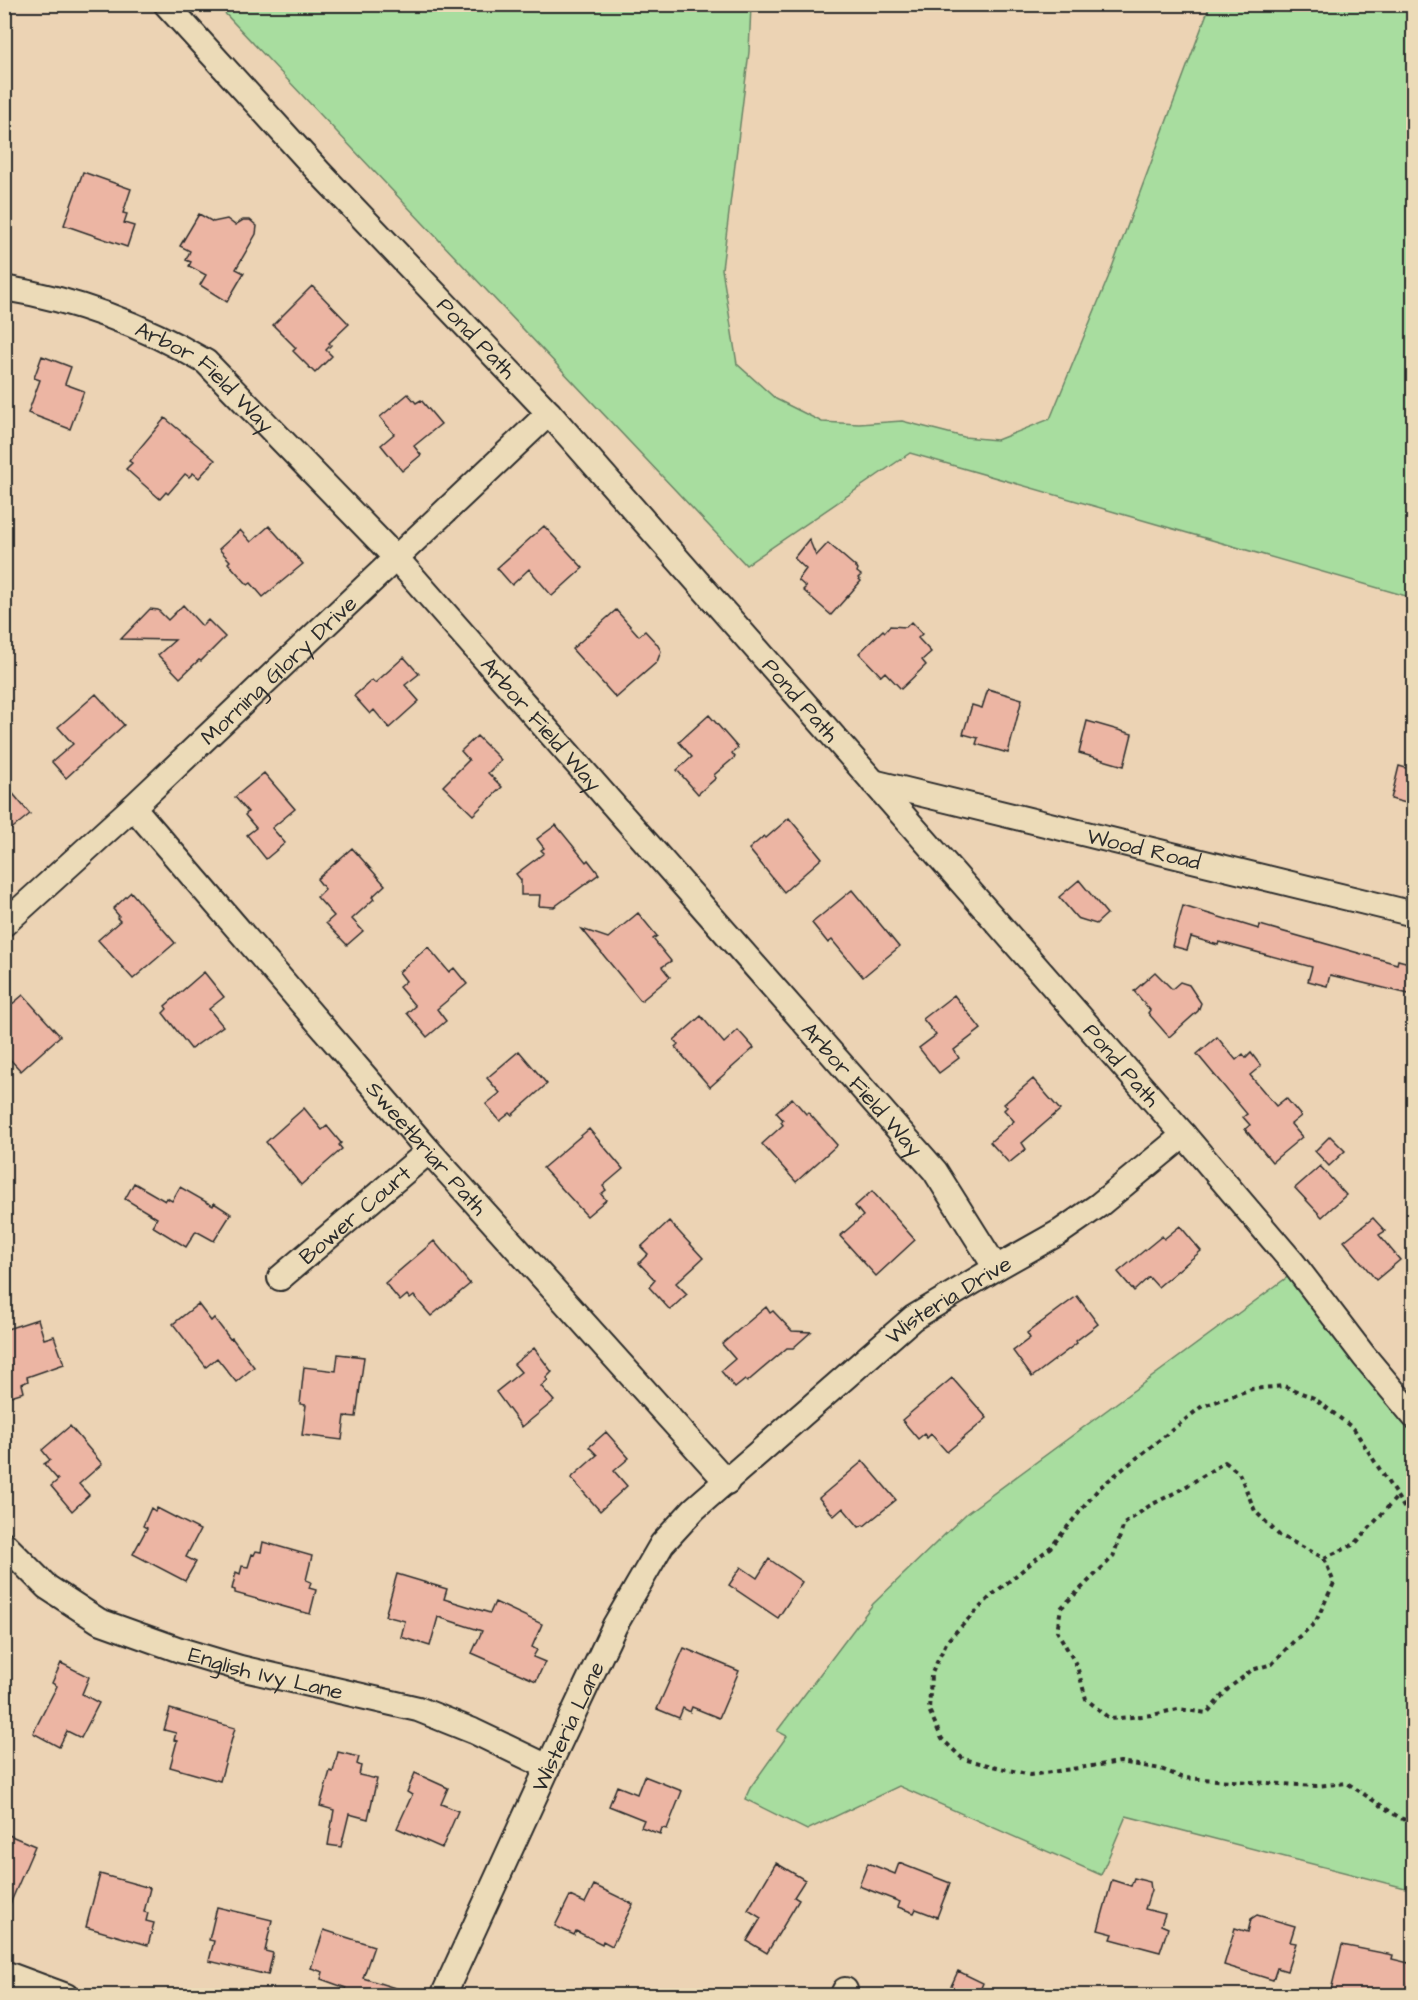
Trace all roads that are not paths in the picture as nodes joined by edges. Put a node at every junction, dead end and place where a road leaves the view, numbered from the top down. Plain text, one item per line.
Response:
1 (174, 7) edge
2 (4, 288) edge
3 (549, 413) junction
4 (397, 559) junction
5 (873, 782) junction
6 (133, 807) junction
7 (1413, 914) edge
8 (4, 924) edge
9 (1184, 1135) junction
10 (429, 1151) junction
11 (996, 1268) junction
12 (280, 1278) dead end
13 (1413, 1416) edge
14 (727, 1482) junction
15 (4, 1544) edge
16 (548, 1767) junction
17 (4, 1973) edge
18 (66, 1995) edge
19 (444, 1995) edge

1 - 3 street, Pond Path
2 - 4 street, Arbor Field Way
3 - 4 street, Morning Glory Drive
3 - 5 street, Pond Path
4 - 6 street, Morning Glory Drive
4 - 11 street, Arbor Field Way
5 - 7 street, Wood Road
5 - 9 street, Pond Path
6 - 8 street, Morning Glory Drive
6 - 10 street, Sweetbriar Path
9 - 11 street, Wisteria Drive
9 - 13 street, Pond Path
10 - 12 street, Bower Court
10 - 14 street, Sweetbriar Path
11 - 14 street, Wisteria Drive
14 - 16 street, Wisteria Lane
15 - 16 street, English Ivy Lane
16 - 19 street, Wisteria Lane
17 - 18 street

